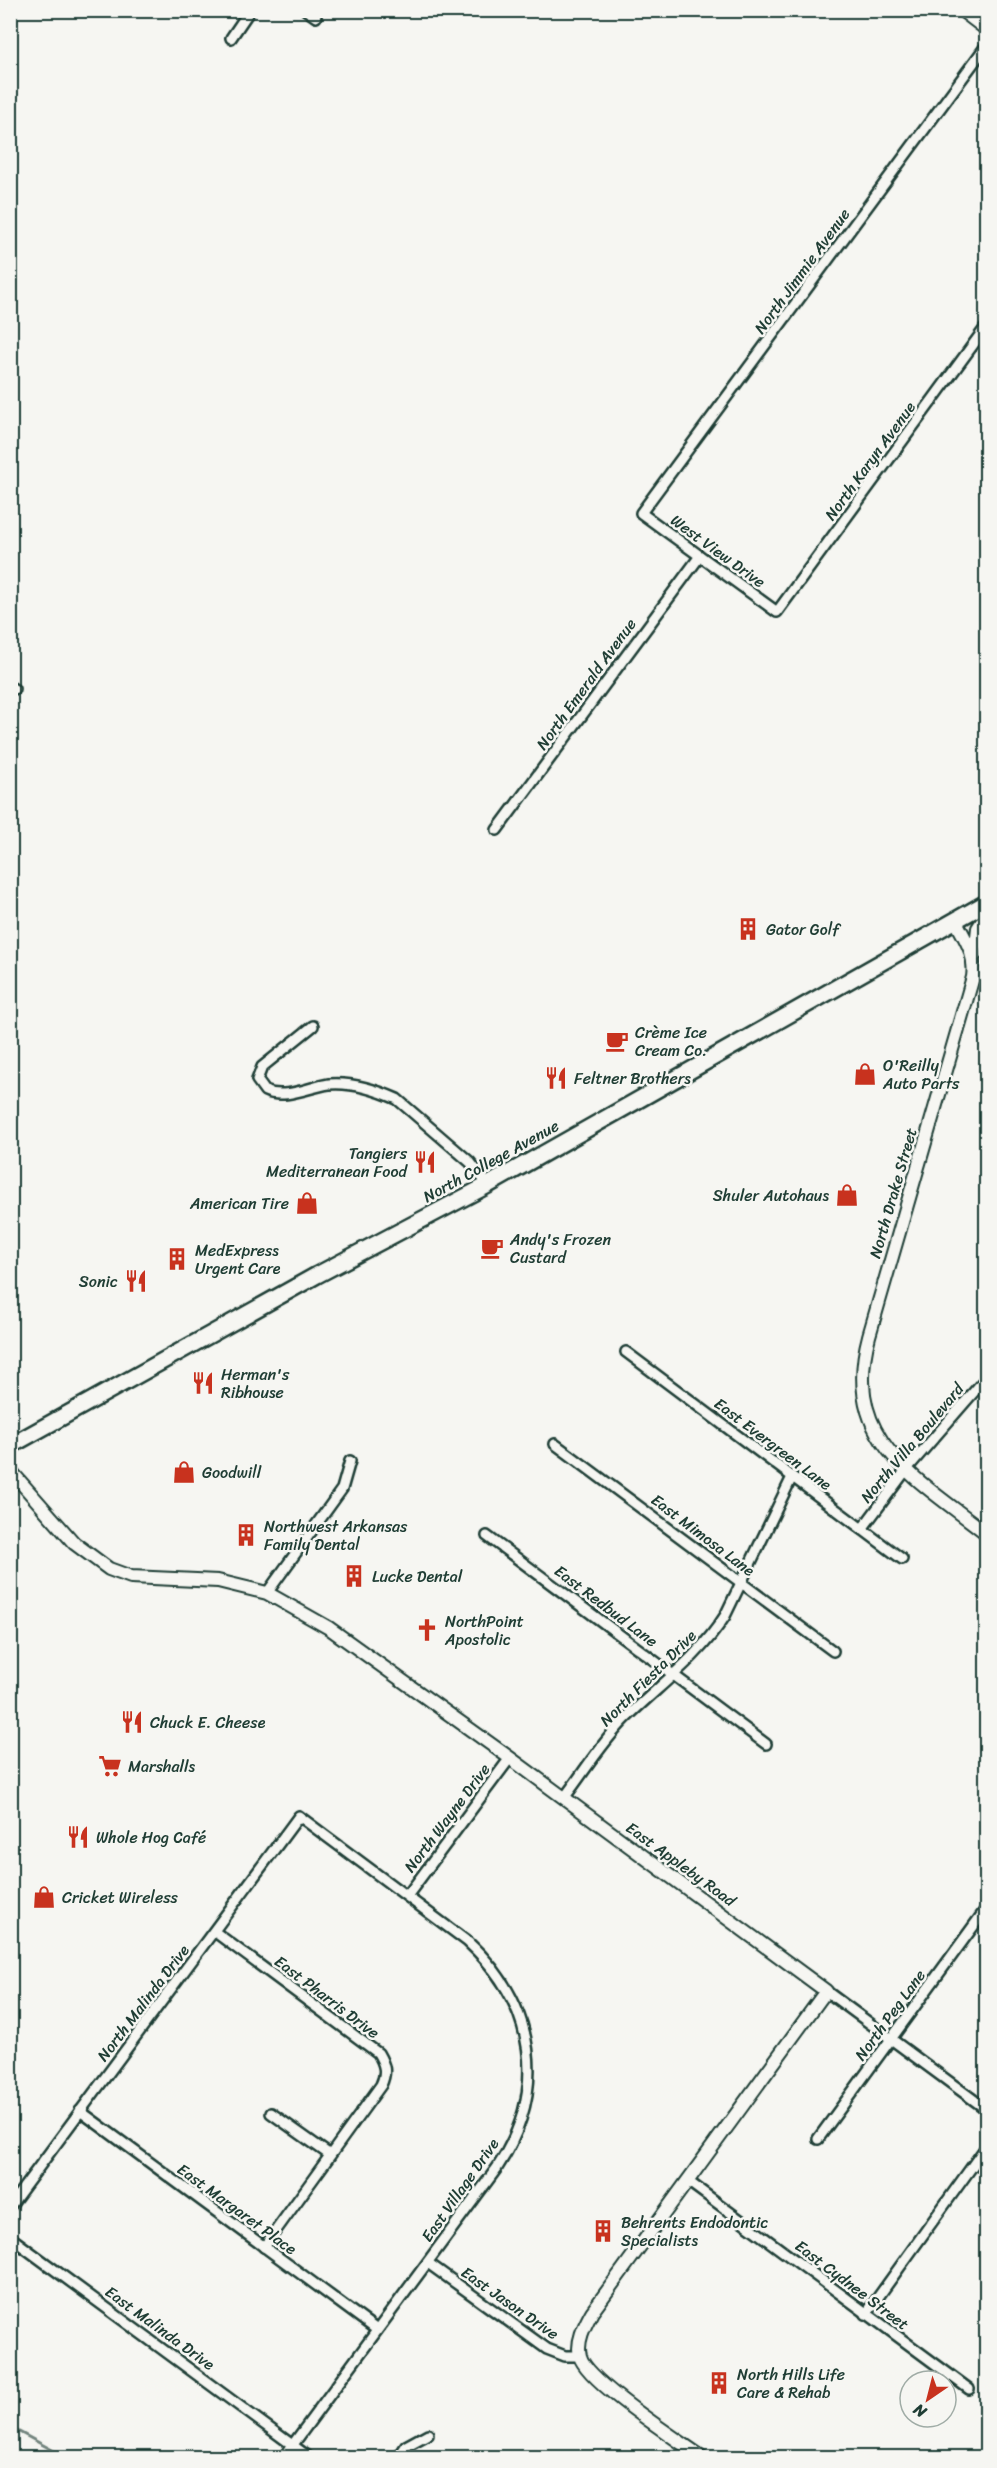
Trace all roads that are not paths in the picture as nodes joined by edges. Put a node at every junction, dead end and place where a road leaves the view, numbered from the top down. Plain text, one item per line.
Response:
1 (250, 10) edge
2 (306, 10) edge
3 (961, 10) edge
4 (316, 17) dead end
5 (987, 30) edge
6 (231, 38) dead end
7 (987, 46) edge
8 (987, 327) edge
9 (641, 513) joint
10 (700, 556) junction
11 (777, 612) joint
12 (497, 830) dead end
13 (987, 903) edge
14 (987, 916) edge
15 (955, 921) junction
16 (974, 959) junction
17 (313, 1026) dead end
18 (488, 1185) junction
19 (626, 1352) dead end
20 (987, 1378) edge
21 (555, 1444) dead end
22 (10, 1446) edge
23 (350, 1461) dead end
24 (10, 1470) edge
25 (906, 1470) junction
26 (792, 1477) junction
27 (862, 1529) junction
28 (987, 1533) edge
29 (487, 1536) dead end
30 (902, 1559) dead end
31 (741, 1582) junction
32 (267, 1593) junction
33 (833, 1651) dead end
34 (673, 1675) junction
35 (766, 1744) dead end
36 (510, 1758) junction
37 (564, 1798) junction
38 (298, 1816) joint
39 (407, 1896) junction
40 (987, 1909) edge
41 (215, 1932) junction
42 (826, 1991) junction
43 (891, 2039) junction
44 (987, 2109) edge
45 (80, 2111) junction
46 (271, 2113) dead end
47 (818, 2139) dead end
48 (987, 2147) edge
49 (330, 2156) junction
50 (689, 2182) junction
51 (10, 2206) edge
52 (10, 2237) edge
53 (264, 2247) junction
54 (428, 2263) junction
55 (866, 2314) junction
56 (377, 2330) junction
57 (580, 2356) junction
58 (969, 2389) dead end
59 (428, 2434) dead end
60 (293, 2444) junction
61 (283, 2457) edge
62 (310, 2457) edge
63 (398, 2457) edge
64 (703, 2457) edge

1 - 6 street
2 - 4 street
3 - 5 street
7 - 9 street, North Jimmie Avenue
8 - 11 street, North Karyn Avenue
9 - 10 street, West View Drive
10 - 11 street, West View Drive
10 - 12 street, North Emerald Avenue
13 - 15 main road, North College Avenue
14 - 16 street, North Drake Street
15 - 16 street
15 - 18 main road, North College Avenue
16 - 25 street, North Drake Street
17 - 18 street
18 - 22 main road, North College Avenue
19 - 26 street, East Evergreen Lane
20 - 25 street, North Villa Boulevard
21 - 31 street, East Mimosa Lane
23 - 32 street
24 - 32 street, East Appleby Road
25 - 27 street, North Villa Boulevard
25 - 28 street, North Drake Street
26 - 27 street, East Evergreen Lane
26 - 31 street, North Fiesta Drive
27 - 30 street, East Evergreen Lane
29 - 34 street, East Redbud Lane
31 - 33 street, East Mimosa Lane
31 - 34 street, North Fiesta Drive
32 - 36 street, East Appleby Road
34 - 35 street, East Redbud Lane
34 - 37 street, North Fiesta Drive
36 - 37 street, East Appleby Road
36 - 39 street, North Wayne Drive
37 - 42 street, East Appleby Road
38 - 39 street, East Village Drive
38 - 41 street, North Malinda Drive
39 - 54 street, East Village Drive
40 - 43 street, North Peg Lane
41 - 45 street, North Malinda Drive
41 - 49 street, East Pharris Drive
42 - 43 street
42 - 50 street
43 - 44 street
43 - 47 street, North Peg Lane
45 - 51 street, North Malinda Drive
45 - 53 street, East Margaret Place
46 - 49 street
48 - 55 street
49 - 53 street, East Pharris Drive
50 - 55 street, East Cydnee Street
50 - 57 street
52 - 60 street, East Malinda Drive
53 - 56 street, East Margaret Place
54 - 56 street, East Village Drive
54 - 57 street, East Jason Drive
55 - 58 street, East Cydnee Street
56 - 60 street, East Village Drive
57 - 64 street
59 - 63 street
60 - 61 street, East Village Drive
60 - 62 street, East Malinda Drive

